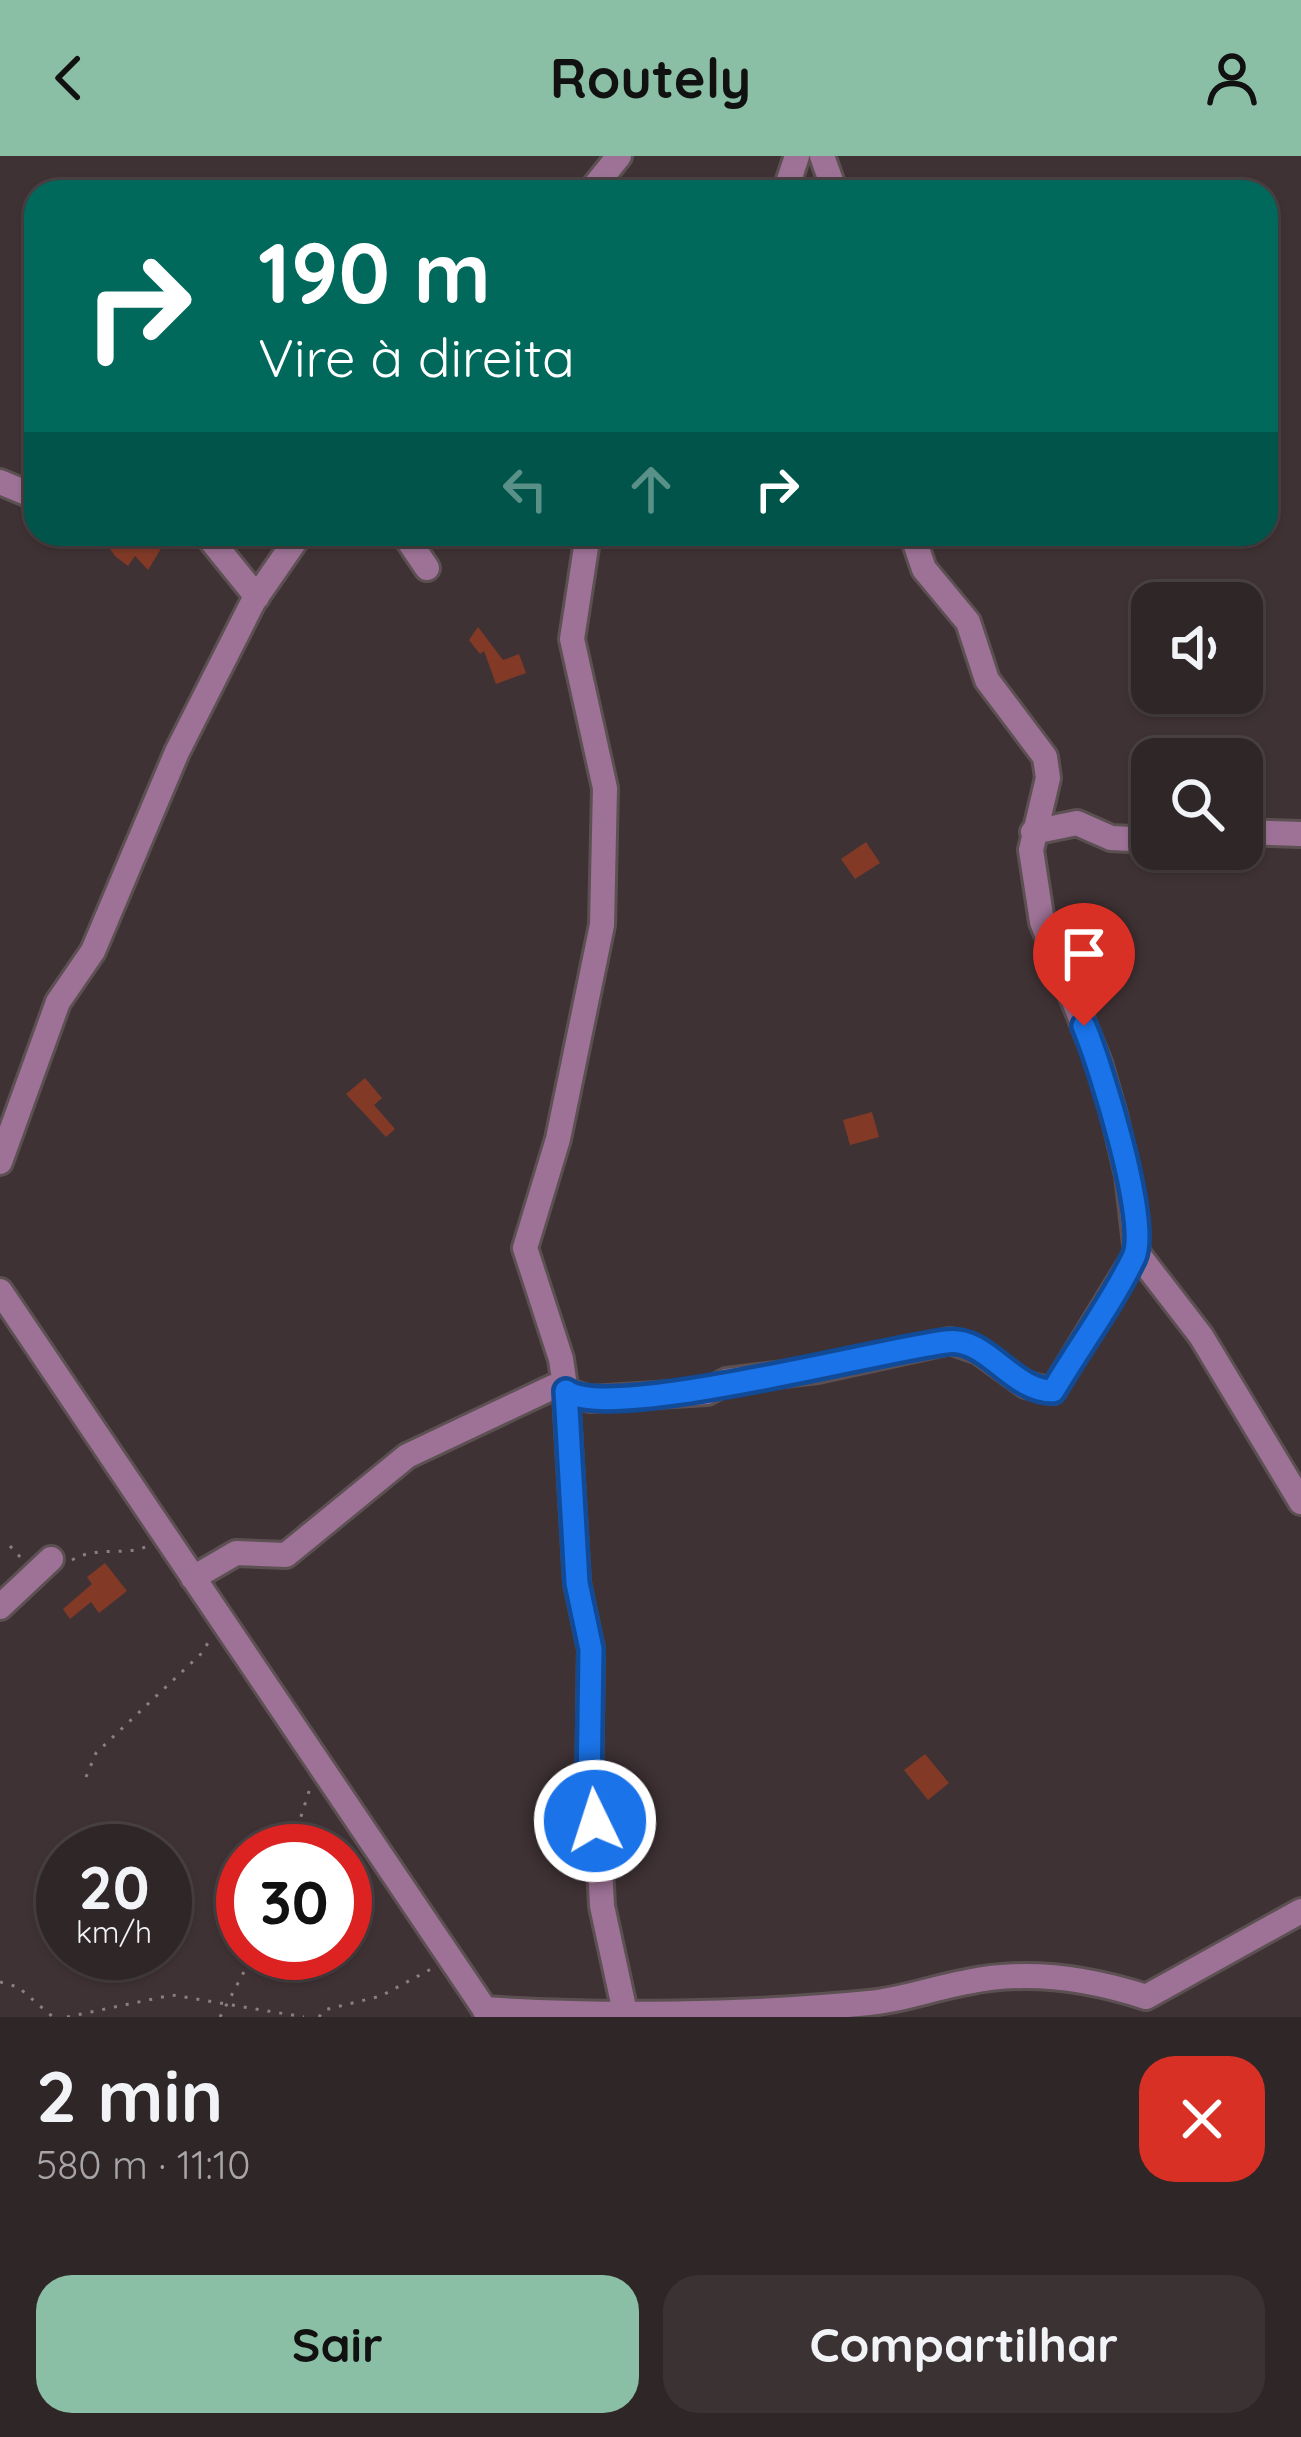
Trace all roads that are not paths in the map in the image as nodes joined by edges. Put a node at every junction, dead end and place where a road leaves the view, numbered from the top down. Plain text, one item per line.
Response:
1 (619, 156) edge
2 (600, 180) edge
3 (216, 546) edge
4 (292, 546) edge
5 (412, 546) edge
6 (586, 546) edge
7 (916, 546) edge
8 (427, 568) dead end
9 (257, 597) junction
10 (1033, 832) junction
11 (1263, 833) edge
12 (1301, 834) edge
13 (1131, 839) edge
14 (0, 1162) edge
15 (1137, 1252) junction
16 (0, 1291) edge
17 (566, 1391) junction
18 (1301, 1502) edge
19 (45, 1565) road end
20 (193, 1578) junction
21 (0, 1607) edge
22 (1301, 1911) edge
23 (930, 1992) junction
24 (487, 2013) edge
25 (625, 2015) edge
26 (912, 2017) edge

1 - 2 street
3 - 9 street
4 - 9 street
5 - 8 street
6 - 17 street
7 - 10 street
9 - 14 street
10 - 13 street
10 - 15 street
11 - 12 street
15 - 17 street
15 - 18 street
16 - 20 street
17 - 20 street
17 - 25 street
19 - 21 street
20 - 24 street
22 - 23 street
23 - 25 street
23 - 26 street
24 - 25 street

